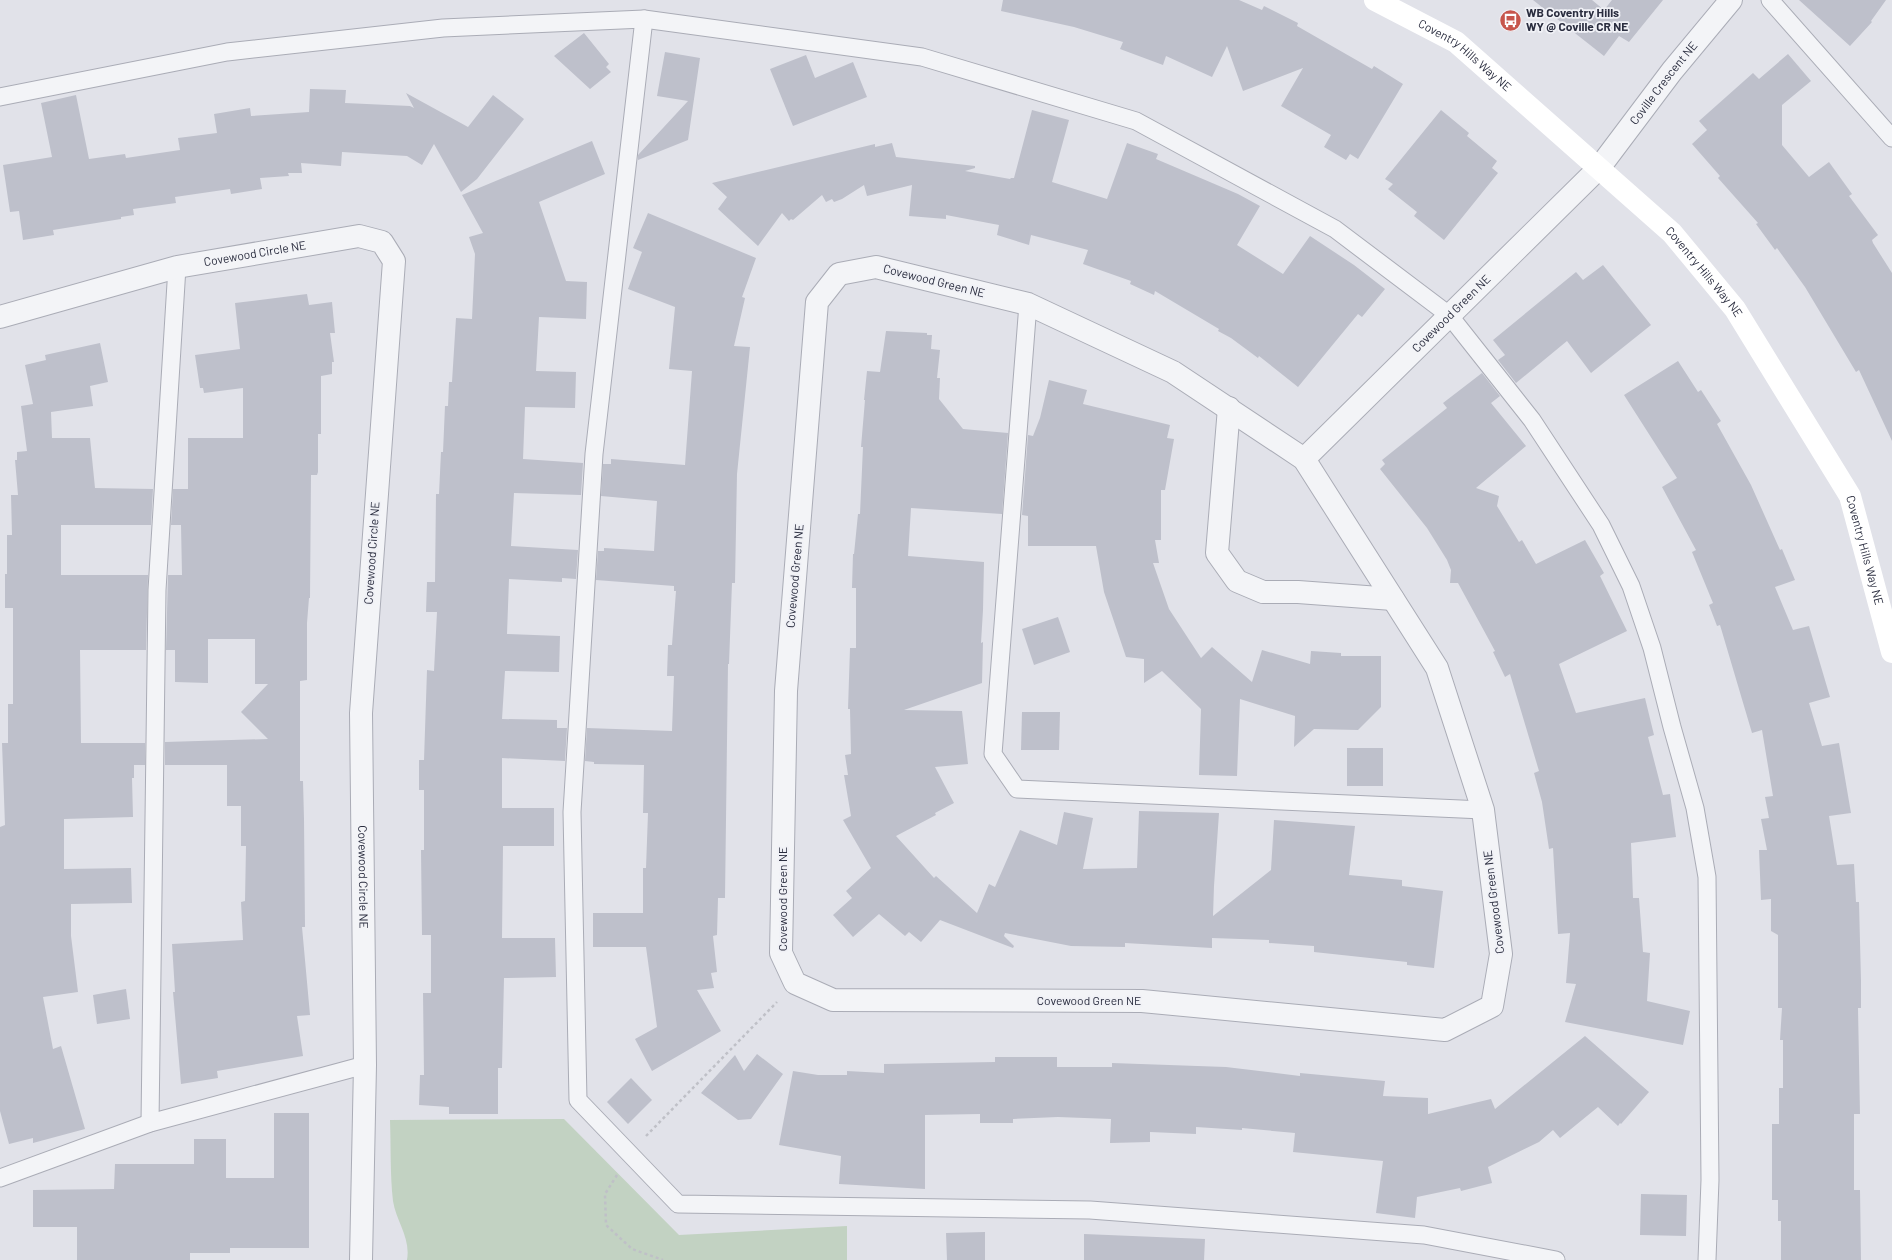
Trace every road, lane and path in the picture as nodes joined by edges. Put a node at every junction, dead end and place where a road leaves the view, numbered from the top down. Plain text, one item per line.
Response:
1 (1375, 0) edge
2 (1731, 0) edge
3 (1770, 0) edge
4 (644, 19) junction
5 (0, 97) edge
6 (1892, 138) edge
7 (1599, 168) junction
8 (177, 267) junction
9 (1028, 304) junction
10 (1449, 315) junction
11 (0, 317) edge
12 (1229, 408) junction
13 (1304, 459) junction
14 (1393, 599) junction
15 (1892, 652) edge
16 (1482, 810) junction
17 (795, 983) junction
18 (365, 1065) junction
19 (150, 1123) junction
20 (628, 1154) junction
21 (0, 1178) edge
22 (361, 1260) edge
23 (663, 1260) edge
24 (1556, 1260) edge
25 (1707, 1260) edge

1 - 7 street, Coventry Hills Way NE
2 - 7 street, Coville Crescent NE
3 - 6 lane
4 - 5 lane
4 - 10 lane
4 - 20 lane
7 - 10 street, Covewood Green NE
7 - 15 street, Coventry Hills Way NE
8 - 11 street, Covewood Circle NE
8 - 18 street, Covewood Circle NE
8 - 19 lane
9 - 12 street, Covewood Green NE
9 - 16 lane
9 - 17 street, Covewood Green NE
10 - 13 street, Covewood Green NE
10 - 25 lane
12 - 13 street, Covewood Green NE
12 - 14 street
13 - 14 street, Covewood Green NE
14 - 16 street, Covewood Green NE
16 - 17 street, Covewood Green NE
17 - 20 path
18 - 19 lane
18 - 22 street, Covewood Circle NE
19 - 21 lane
20 - 23 path
20 - 24 lane

